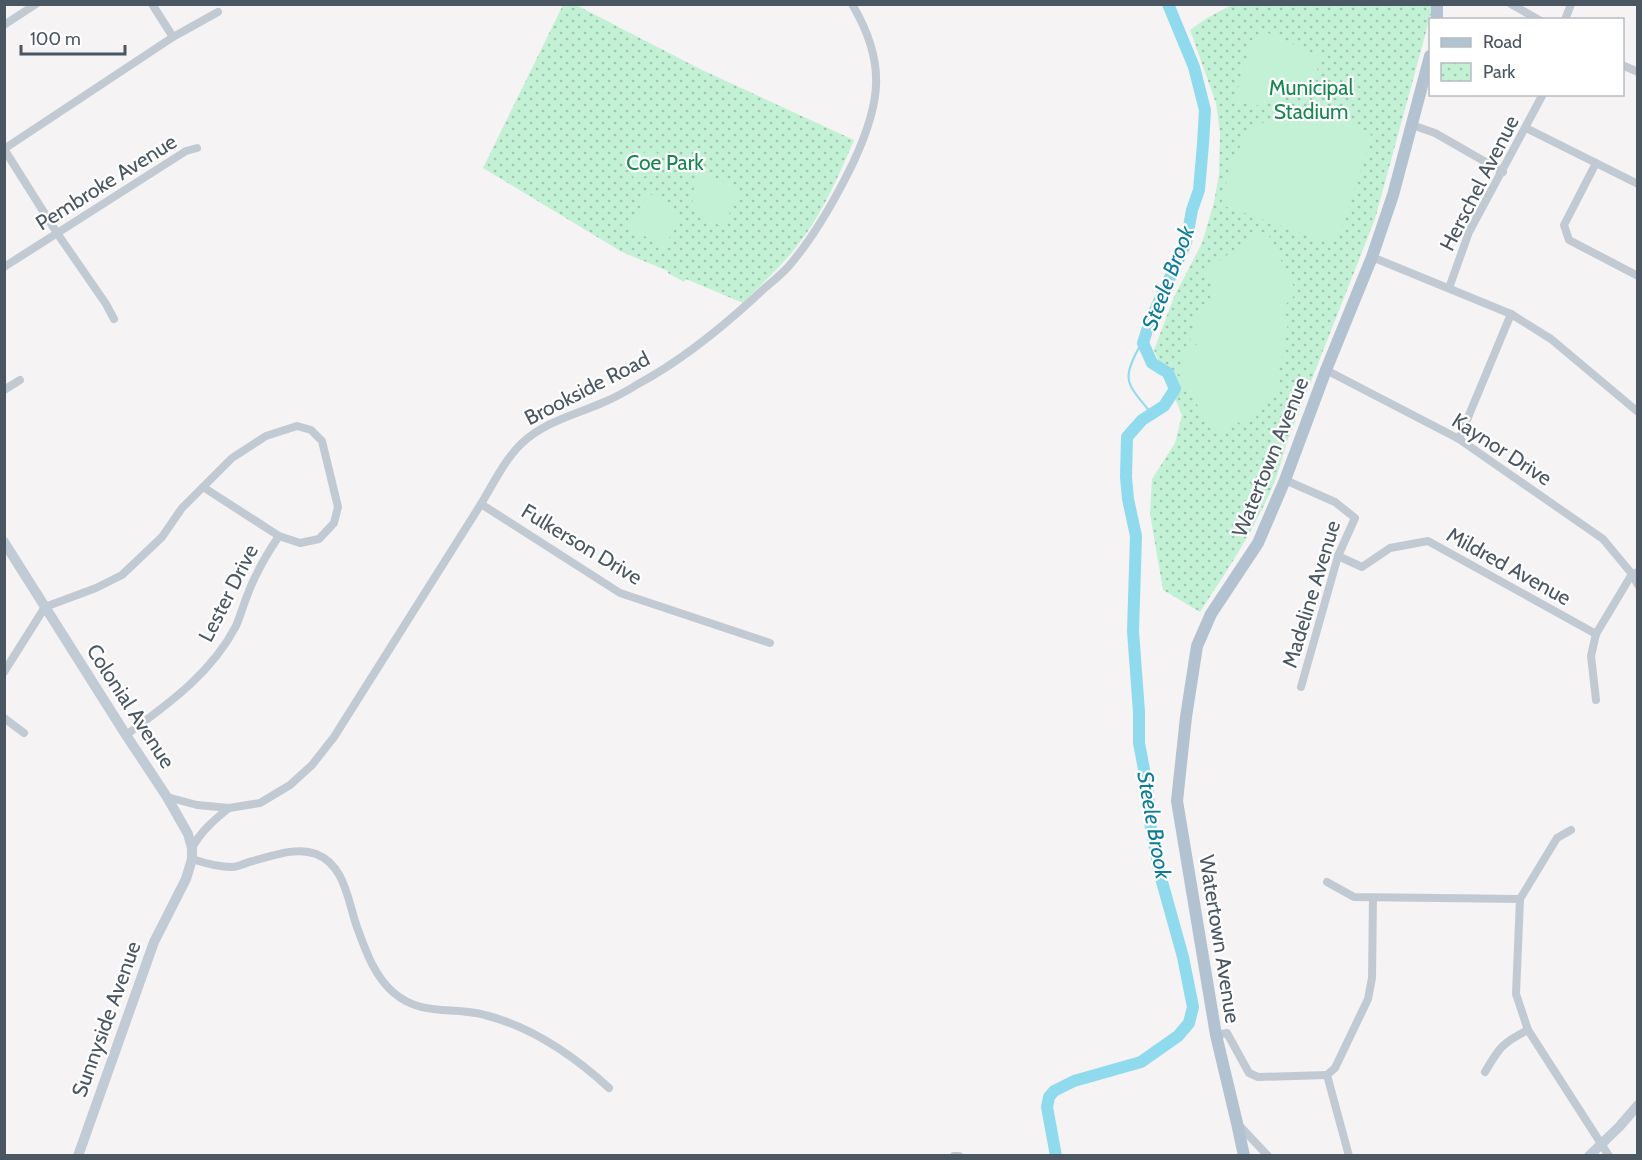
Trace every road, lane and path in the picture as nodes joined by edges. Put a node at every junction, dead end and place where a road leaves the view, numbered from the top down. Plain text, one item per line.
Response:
1 (36, 4) edge
2 (152, 4) edge
3 (852, 4) edge
4 (1511, 4) edge
5 (218, 12) dead end
6 (1536, 18) edge
7 (4, 25) edge
8 (173, 37) junction
9 (1429, 63) edge
10 (1624, 65) edge
11 (1638, 72) edge
12 (1542, 96) edge
13 (1412, 125) junction
14 (1526, 128) junction
15 (197, 148) dead end
16 (4, 149) edge
17 (1596, 163) junction
18 (1503, 172) junction
19 (1638, 184) edge
20 (57, 233) junction
21 (1372, 257) junction
22 (4, 267) edge
23 (1638, 276) edge
24 (1449, 288) junction
25 (1511, 314) junction
26 (114, 319) dead end
27 (1326, 370) junction
28 (20, 380) dead end
29 (4, 390) edge
30 (1638, 412) edge
31 (1459, 439) junction
32 (1285, 480) junction
33 (203, 487) junction
34 (481, 504) junction
35 (279, 536) junction
36 (4, 542) edge
37 (1338, 556) junction
38 (1635, 573) edge
39 (1638, 585) edge
40 (45, 607) junction
41 (1596, 634) junction
42 (770, 643) dead end
43 (4, 672) edge
44 (1301, 687) dead end
45 (1596, 700) dead end
46 (4, 718) edge
47 (24, 733) dead end
48 (126, 735) junction
49 (166, 797) junction
50 (229, 808) junction
51 (1571, 830) dead end
52 (192, 854) junction
53 (1327, 882) dead end
54 (1373, 898) junction
55 (1520, 899) junction
56 (1528, 1030) junction
57 (1216, 1035) junction
58 (1485, 1072) dead end
59 (1327, 1075) junction
60 (609, 1088) dead end
61 (1638, 1105) edge
62 (1237, 1123) junction
63 (1602, 1144) junction
64 (78, 1155) edge
65 (1244, 1155) edge
66 (1268, 1155) edge
67 (1349, 1155) edge
68 (1589, 1155) edge
69 (1610, 1155) edge

1 - 7 street
2 - 8 street
3 - 34 street, Brookside Road
4 - 6 street
5 - 8 street
8 - 16 street
9 - 13 main road, Watertown Avenue
10 - 11 street
12 - 14 street, Herschel Avenue
13 - 18 street
13 - 21 main road, Watertown Avenue
14 - 17 street
14 - 18 street, Herschel Avenue
15 - 20 street, Pembroke Avenue
16 - 20 street
17 - 19 street
17 - 23 street
18 - 24 street, Herschel Avenue
20 - 22 street, Pembroke Avenue
20 - 26 street
21 - 24 street
21 - 27 main road, Watertown Avenue
24 - 25 street
25 - 30 street
25 - 31 street
27 - 31 street, Kaynor Drive
27 - 32 main road, Watertown Avenue
28 - 29 street
31 - 38 street, Kaynor Drive
32 - 37 street, Madeline Avenue
32 - 57 main road, Watertown Avenue
33 - 35 street
33 - 35 street
33 - 40 street
34 - 42 street, Fulkerson Drive
34 - 50 street, Brookside Road
35 - 48 street, Lester Drive
36 - 40 street, Colonial Avenue
37 - 41 street, Mildred Avenue
37 - 44 street, Madeline Avenue
38 - 39 street, Kaynor Drive
38 - 41 street
40 - 43 street
40 - 48 street, Colonial Avenue
41 - 45 street
46 - 47 street
48 - 49 street, Colonial Avenue
49 - 50 street, Brookside Road
49 - 52 street, Colonial Avenue
50 - 52 street
51 - 55 street
52 - 60 street
52 - 64 street, Sunnyside Avenue
53 - 54 street
54 - 55 street
54 - 59 street
55 - 56 street
56 - 58 street
56 - 63 street
57 - 59 street
57 - 62 main road, Watertown Avenue
59 - 67 street
61 - 63 street
62 - 65 main road, Watertown Avenue
62 - 66 street
63 - 68 street
63 - 69 street

